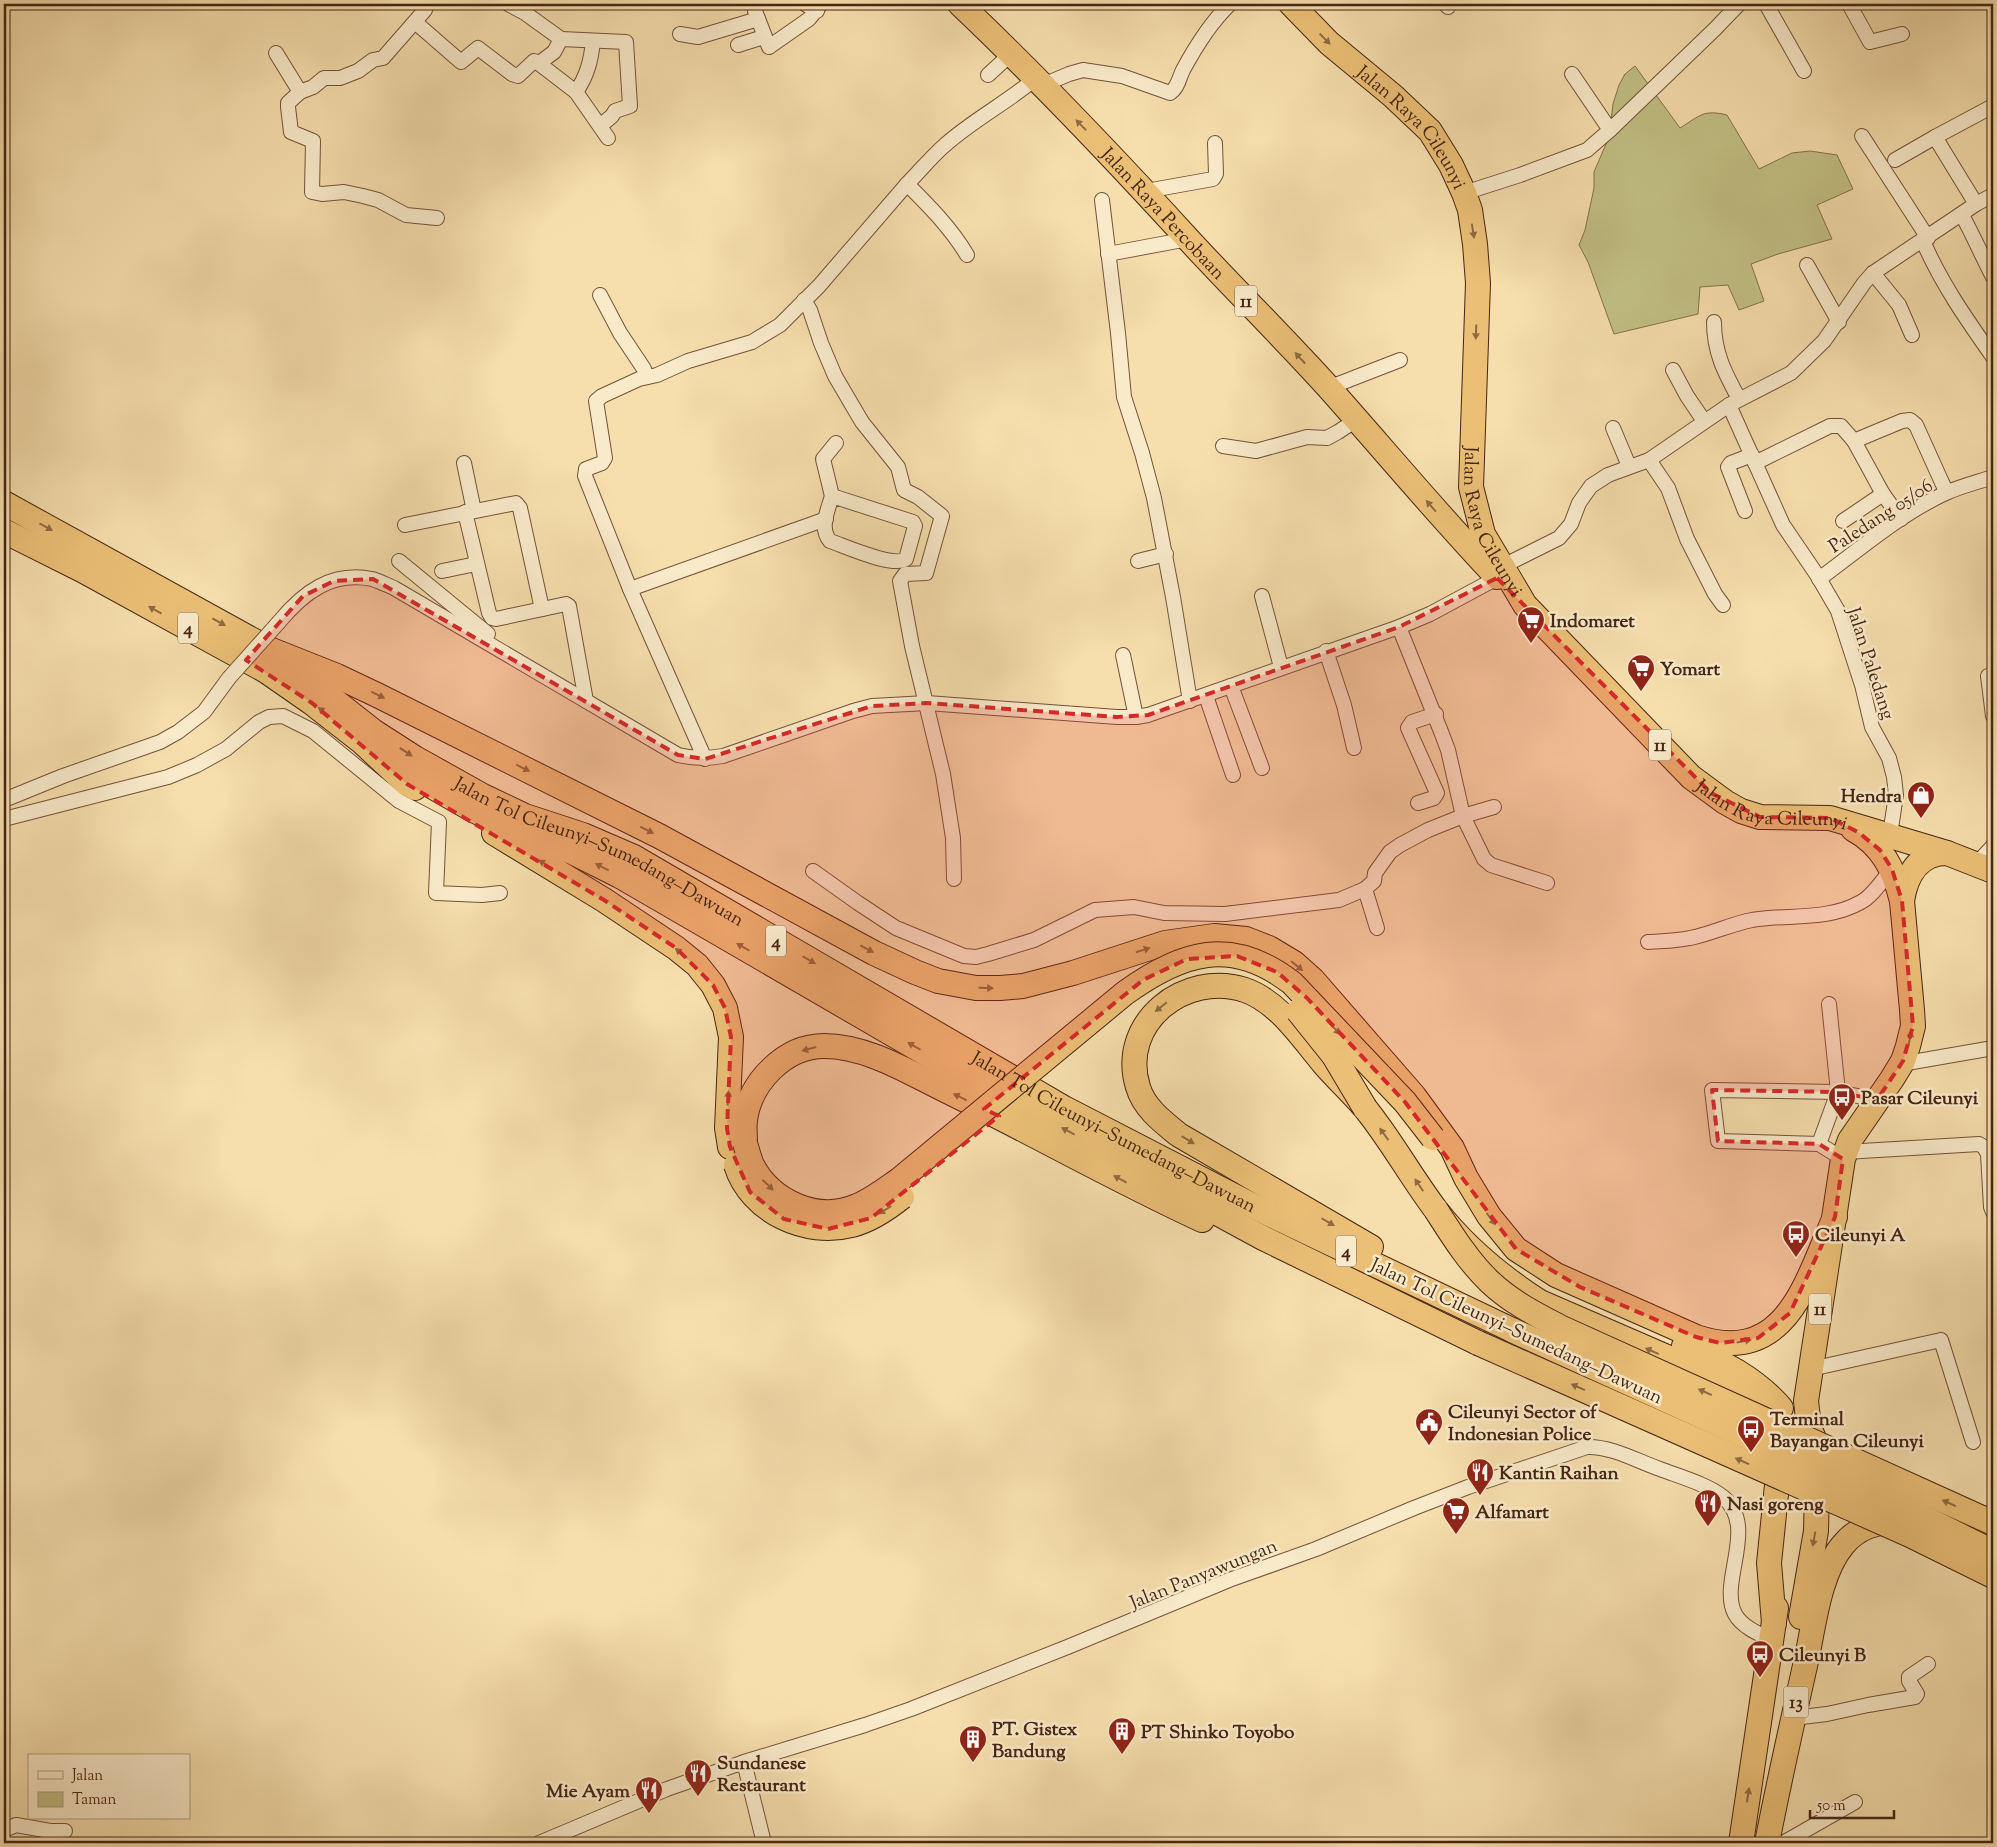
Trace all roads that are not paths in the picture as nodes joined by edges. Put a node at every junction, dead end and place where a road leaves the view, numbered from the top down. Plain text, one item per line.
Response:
1 (426, 4) edge
2 (508, 4) edge
3 (960, 4) edge
4 (1230, 4) edge
5 (1291, 4) edge
6 (1739, 4) edge
7 (1766, 4) edge
8 (1849, 4) edge
9 (814, 6) edge
10 (415, 22) junction
11 (680, 34) dead end
12 (1902, 34) dead end
13 (764, 37) junction
14 (561, 39) junction
15 (593, 41) junction
16 (738, 45) dead end
17 (276, 53) dead end
18 (1012, 53) junction
19 (540, 64) junction
20 (1804, 71) dead end
21 (1572, 74) dead end
22 (988, 75) dead end
23 (1040, 82) junction
24 (300, 92) junction
25 (576, 92) junction
26 (1993, 106) edge
27 (600, 126) junction
28 (1610, 130) junction
29 (1862, 136) dead end
30 (1935, 137) junction
31 (608, 138) dead end
32 (1215, 143) dead end
33 (1895, 160) dead end
34 (907, 184) junction
35 (1146, 191) junction
36 (1464, 193) junction
37 (1993, 195) edge
38 (1102, 200) dead end
39 (1976, 204) junction
40 (1962, 215) junction
41 (437, 218) dead end
42 (1188, 239) junction
43 (1925, 240) junction
44 (1108, 254) junction
45 (968, 255) dead end
46 (1807, 265) dead end
47 (1873, 274) junction
48 (1993, 277) edge
49 (600, 295) dead end
50 (804, 300) junction
51 (1714, 322) dead end
52 (1839, 322) junction
53 (1912, 335) dead end
54 (1993, 357) edge
55 (1400, 360) dead end
56 (1673, 370) dead end
57 (646, 377) junction
58 (1328, 388) junction
59 (1734, 402) junction
60 (1356, 420) junction
61 (1704, 421) junction
62 (1613, 428) dead end
63 (1854, 441) junction
64 (836, 443) dead end
65 (1223, 446) dead end
66 (1754, 459) junction
67 (1649, 460) junction
68 (464, 463) dead end
69 (1629, 466) junction
70 (1993, 477) edge
71 (1944, 487) dead end
72 (1883, 494) junction
73 (832, 496) junction
74 (4, 503) edge
75 (470, 511) junction
76 (1476, 511) junction
77 (1746, 511) dead end
78 (826, 518) junction
79 (1901, 519) junction
80 (1843, 521) dead end
81 (404, 525) dead end
82 (1449, 527) junction
83 (4, 531) edge
84 (1166, 554) junction
85 (399, 561) dead end
86 (1138, 561) dead end
87 (476, 564) junction
88 (442, 571) dead end
89 (1499, 572) junction
90 (1819, 579) junction
91 (630, 589) junction
92 (1262, 596) dead end
93 (1525, 604) joint
94 (1723, 606) dead end
95 (542, 609) junction
96 (1399, 626) junction
97 (268, 650) junction
98 (1326, 651) junction
99 (1123, 655) dead end
100 (520, 660) junction
101 (1281, 668) junction
102 (1988, 676) dead end
103 (1231, 686) junction
104 (1206, 696) junction
105 (586, 700) junction
106 (1190, 701) junction
107 (927, 703) junction
108 (1436, 714) junction
109 (1993, 716) edge
110 (1136, 717) junction
111 (362, 742) junction
112 (1354, 748) dead end
113 (705, 759) junction
114 (1262, 768) dead end
115 (1233, 775) dead end
116 (4, 800) edge
117 (1418, 804) dead end
118 (1494, 807) dead end
119 (1462, 816) junction
120 (1830, 818) junction
121 (4, 819) edge
122 (1890, 835) junction
123 (1993, 846) edge
124 (1947, 853) junction
125 (1985, 867) edge
126 (1892, 869) junction
127 (813, 871) dead end
128 (954, 879) dead end
129 (1546, 884) dead end
130 (1365, 889) junction
131 (500, 893) dead end
132 (1902, 901) junction
133 (1377, 928) dead end
134 (1648, 942) dead end
135 (1829, 1004) dead end
136 (1993, 1048) edge
137 (1900, 1064) junction
138 (1838, 1092) junction
139 (1877, 1100) junction
140 (1365, 1108) junction
141 (1819, 1144) junction
142 (738, 1145) junction
143 (1844, 1156) junction
144 (1466, 1178) junction
145 (1172, 1185) junction
146 (1436, 1210) junction
147 (1993, 1212) edge
148 (1835, 1217) junction
149 (1783, 1321) junction
150 (1514, 1331) junction
151 (1816, 1334) junction
152 (1693, 1343) junction
153 (1811, 1369) junction
154 (1806, 1401) junction
155 (1781, 1408) dead end
156 (1973, 1442) dead end
157 (1817, 1490) dead end
158 (1993, 1523) edge
159 (1918, 1527) junction
160 (1993, 1552) edge
161 (1993, 1563) edge
162 (1993, 1576) edge
163 (1773, 1632) junction
164 (1928, 1664) dead end
165 (1793, 1718) junction
166 (744, 1762) junction
167 (1775, 1802) junction
168 (1855, 1802) dead end
169 (4, 1830) edge
170 (65, 1831) dead end
171 (539, 1843) edge
172 (764, 1843) edge
173 (1741, 1843) edge
174 (1768, 1843) edge
175 (1783, 1843) edge

1 - 10 street
2 - 14 street
3 - 18 highway, Jalan Raya Percobaan / 11
4 - 23 street
5 -> 36 highway, Jalan Raya Cileunyi / 11
6 - 28 street
7 - 20 street
8 - 12 street
9 - 13 street
10 - 19 street
10 - 24 street
11 - 13 street
13 - 16 street
14 - 15 street
14 - 19 street
15 - 25 street
15 - 27 street
17 - 24 street
18 - 22 street
18 - 23 highway, Jalan Raya Percobaan / 11
19 - 25 street
21 - 28 street
23 - 34 street
35 -> 23 highway, Jalan Raya Percobaan / 11
24 - 41 street
25 - 27 street
26 - 30 street
27 - 31 street
28 - 36 street
29 - 43 street
30 - 33 street
30 - 39 street
32 - 35 street
34 - 45 street
34 - 50 street
35 - 42 highway, Jalan Raya Percobaan / 11
36 -> 76 highway, Jalan Raya Cileunyi / 11
37 - 39 street
38 - 44 street
39 - 40 street
40 - 43 street
40 - 48 street
42 - 44 street
58 -> 42 highway, Jalan Raya Percobaan / 11
43 - 47 street
43 - 54 street
44 - 84 street
46 - 52 street
47 - 52 street
47 - 53 street
49 - 57 street
50 - 57 street
50 - 107 street
51 - 59 street, Jalan Paledang
52 - 59 street
55 - 58 street
56 - 61 street
57 - 91 street
58 - 60 highway, Jalan Raya Percobaan / 11
59 - 61 street
59 - 66 street, Jalan Paledang
60 - 65 street
82 -> 60 highway, Jalan Raya Percobaan / 11
61 - 67 street
62 - 69 street
63 - 66 street
63 - 71 street
63 - 72 street
64 - 73 street
66 - 77 street
66 - 90 street, Jalan Paledang
67 - 69 street
67 - 94 street
68 - 75 street
69 - 89 street
70 - 79 street, Paledang 05/06
72 - 79 street
72 - 80 street
73 - 78 street
73 - 78 street
74 -> 97 highway, 4
75 - 81 street
75 - 87 street
75 - 95 street
76 - 82 highway
76 - 89 highway, Jalan Raya Cileunyi / 11
78 - 91 street
79 - 90 street, Paledang 05/06
82 - 89 highway, Jalan Raya Percobaan / 11
111 -> 83 highway, 4
84 - 86 street
84 - 106 street
85 - 100 street
87 - 88 street
87 - 95 street
89 - 93 highway, Jalan Raya Percobaan / 11
89 - 96 street
90 - 122 street, Jalan Paledang
91 - 113 street
92 - 101 street
93 - 120 highway, Jalan Raya Cileunyi / 11
95 - 105 street
96 - 98 street
96 - 108 street
97 -> 144 highway
97 -> 145 highway, Jalan Tol Cileunyi–Sumedang–Dawuan / 4
98 - 101 street
98 - 112 street
99 - 110 street
100 - 105 street
100 - 116 street, bridge
101 - 103 street
102 - 109 street
103 - 104 street
103 - 114 street
104 - 106 street
104 - 115 street
105 - 113 street
106 - 110 street
107 - 110 street
107 - 113 street
107 - 128 street
108 - 117 street
108 - 119 street
142 -> 111 highway
145 -> 111 highway, Jalan Tol Cileunyi–Sumedang–Dawuan / 4
118 - 119 street
119 - 129 street
119 - 130 street
120 - 122 highway, Jalan Raya Cileunyi / 11
120 - 126 highway, 11
121 - 131 street
122 - 124 highway, Jalan Raya Cileunyi / 11
123 - 125 street
124 - 125 highway, Jalan Raya Cileunyi / 11
124 - 132 highway
126 - 132 highway, 11
126 - 134 street
127 - 130 street
130 - 133 street
137 -> 132 highway, 11
135 - 138 street
136 - 137 street
137 - 139 highway, 11
138 - 139 street
138 - 141 street
138 - 141 street
139 - 143 highway, 11
140 -> 142 highway, bridge
146 -> 140 highway
140 -> 150 highway, bridge
141 - 143 street
142 -> 144 highway, bridge
145 -> 142 highway
143 - 147 street
143 - 148 highway, 11
144 -> 152 highway
145 - 150 highway, Jalan Tol Cileunyi–Sumedang–Dawuan / 4
162 -> 145 highway, Jalan Tol Cileunyi–Sumedang–Dawuan, bridge
158 -> 146 highway, bridge
163 -> 146 highway, bridge
148 - 149 highway
148 - 151 highway, 11
149 - 151 highway
152 -> 149 highway
150 - 160 highway, Jalan Tol Cileunyi–Sumedang–Dawuan / 4, bridge
151 - 153 highway, 11
152 - 155 highway
153 - 154 highway, 11
153 - 156 street
154 - 159 highway, 11
154 - 163 highway, 13
157 -> 167 highway
159 - 161 highway, 11
159 - 165 highway, 13
163 - 166 street, Jalan Panyawungan
173 -> 163 highway, 13
164 - 165 street
165 - 167 highway, 13
166 - 171 street, Jalan Panyawungan
166 - 172 street
167 - 174 highway, 13
168 - 175 street
169 - 170 street

